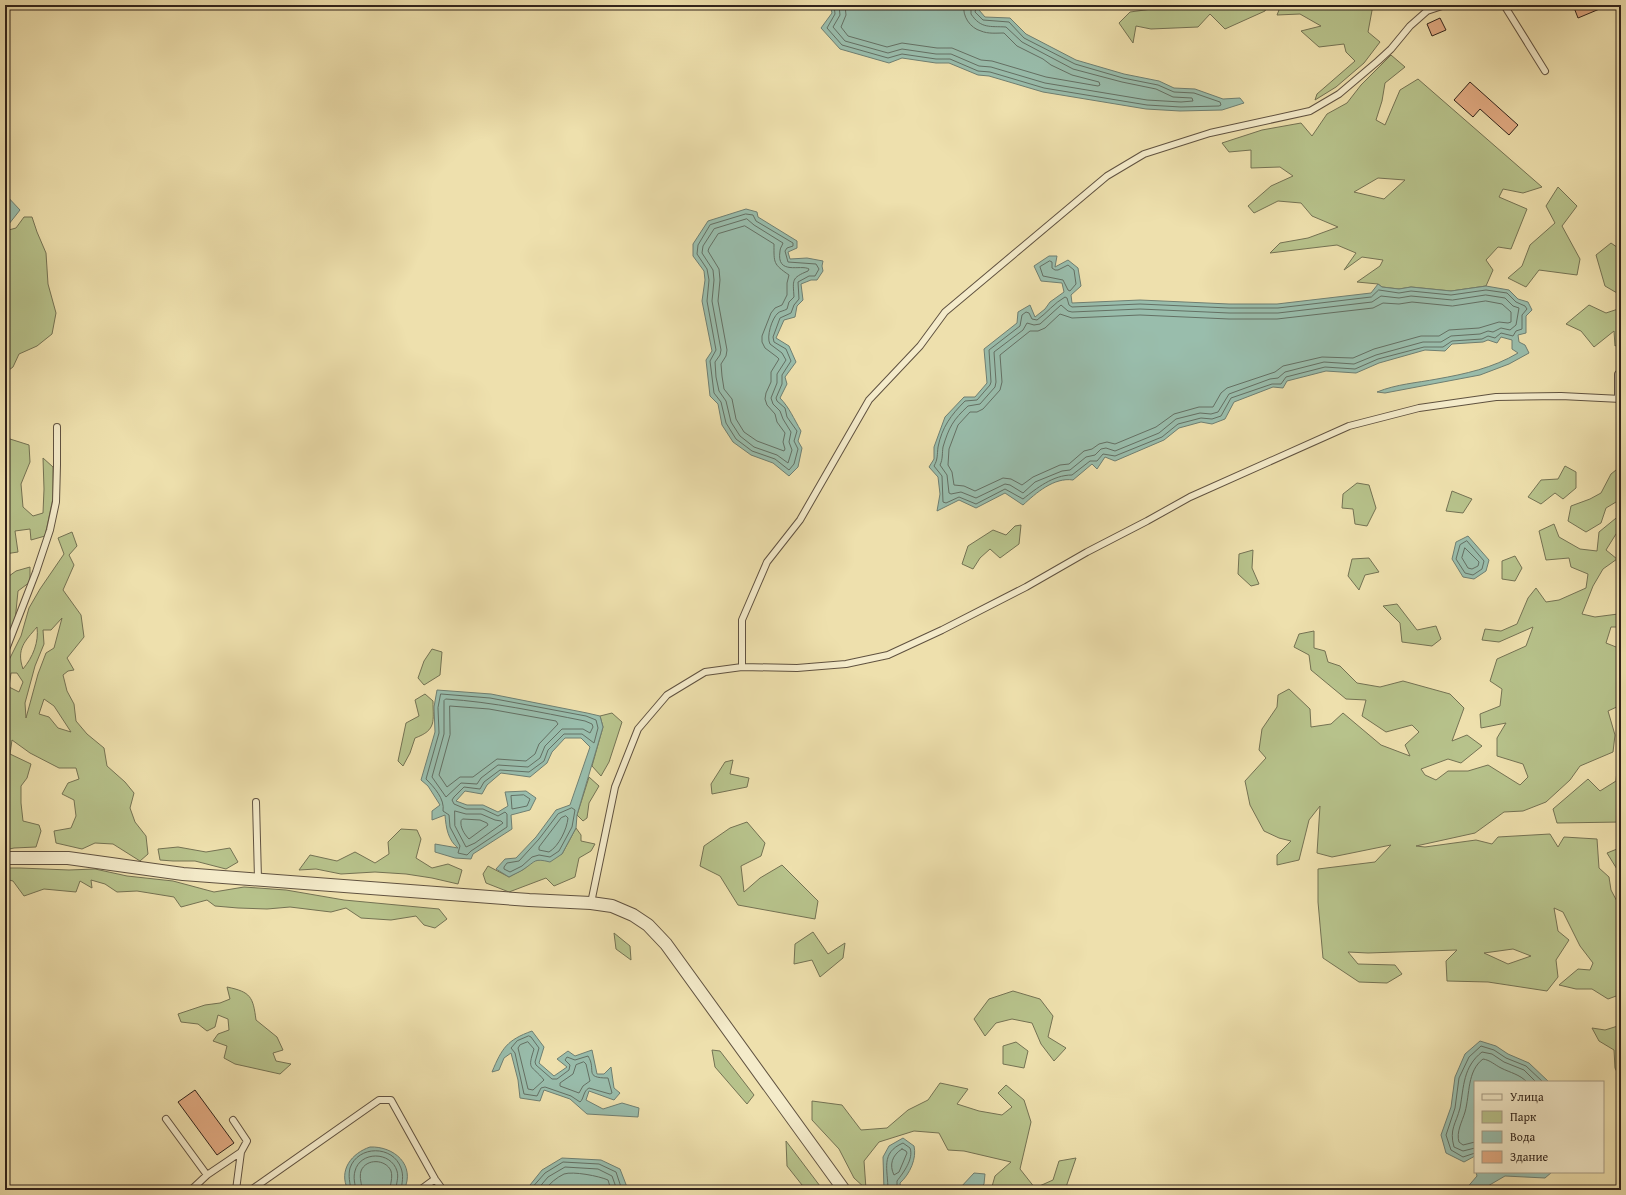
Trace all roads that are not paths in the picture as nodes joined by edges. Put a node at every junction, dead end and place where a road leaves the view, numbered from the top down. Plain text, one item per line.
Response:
1 (1445, 5) edge
2 (1504, 5) edge
3 (1545, 71) dead end
4 (1621, 371) edge
5 (1619, 399) edge
6 (57, 427) dead end
7 (5, 652) edge
8 (742, 667) junction
9 (256, 802) dead end
10 (5, 858) edge
11 (258, 879) junction
12 (591, 903) junction
13 (166, 1119) dead end
14 (233, 1120) dead end
15 (241, 1152) junction
16 (207, 1175) junction
17 (435, 1179) junction
18 (191, 1190) edge
19 (236, 1190) edge
20 (251, 1190) edge
21 (420, 1190) edge
22 (443, 1190) edge
23 (844, 1190) edge

1 - 8 lane
2 - 3 lane
4 - 5 lane
5 - 8 lane
6 - 7 lane
8 - 12 lane
9 - 11 lane
10 - 11 street
11 - 12 street
12 - 23 street
13 - 16 lane
14 - 15 lane
15 - 16 lane
15 - 19 lane
16 - 18 lane
17 - 20 lane
17 - 21 lane
17 - 22 lane

